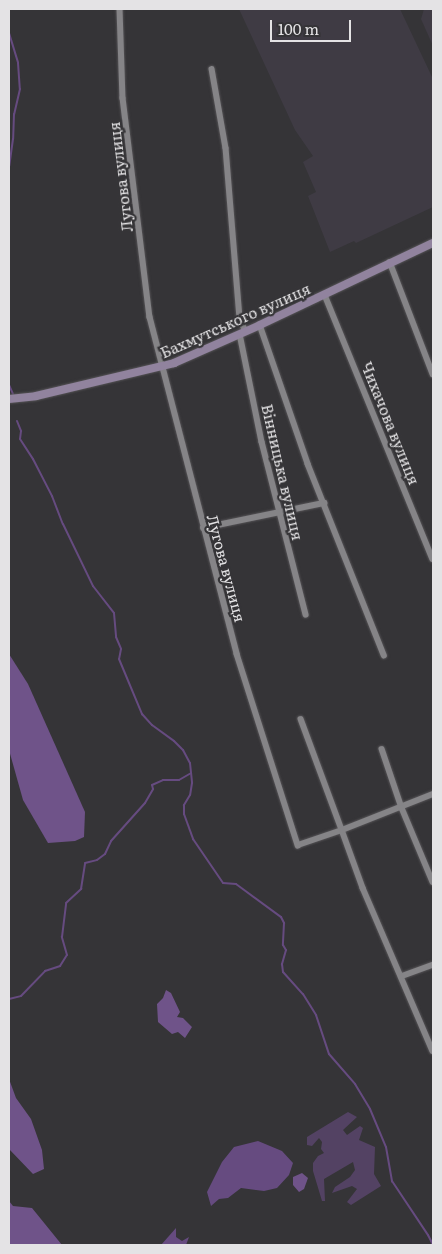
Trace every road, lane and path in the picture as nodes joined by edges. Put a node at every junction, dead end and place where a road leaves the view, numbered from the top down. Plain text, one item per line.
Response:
1 (120, 9) edge
2 (212, 69) dead end
3 (433, 243) edge
4 (390, 262) junction
5 (325, 295) junction
6 (260, 325) junction
7 (243, 333) junction
8 (161, 367) junction
9 (433, 374) edge
10 (9, 399) edge
11 (324, 503) junction
12 (279, 512) junction
13 (204, 528) junction
14 (433, 559) edge
15 (306, 614) dead end
16 (384, 655) dead end
17 (301, 719) dead end
18 (382, 749) dead end
19 (433, 794) edge
20 (402, 808) junction
21 (342, 830) junction
22 (433, 882) edge
23 (433, 965) edge
24 (402, 976) junction
25 (433, 1051) edge

1 - 8 street, Лугова вулиця
2 - 7 street, Вінницька вулиця
3 - 4 main road, Бахмутського вулиця
4 - 5 main road, Бахмутського вулиця
4 - 9 street
5 - 6 main road, Бахмутського вулиця
5 - 14 street, Чихачова вулиця
6 - 7 main road, Бахмутського вулиця
6 - 11 street
7 - 8 main road, Бахмутського вулиця
7 - 12 street, Вінницька вулиця
8 - 10 main road, Бахмутського вулиця
8 - 13 street, Лугова вулиця
11 - 12 street
11 - 16 street
12 - 13 street
12 - 15 street, Вінницька вулиця
13 - 21 street, Лугова вулиця
17 - 21 street
18 - 20 street
19 - 20 street
20 - 21 street
20 - 22 street
21 - 24 street
23 - 24 street
24 - 25 street

